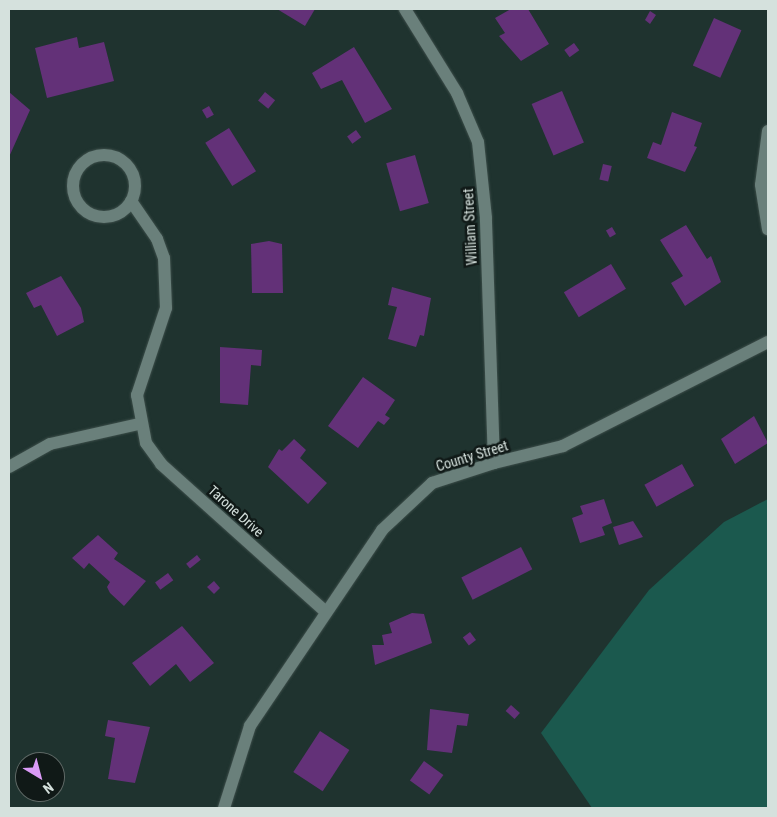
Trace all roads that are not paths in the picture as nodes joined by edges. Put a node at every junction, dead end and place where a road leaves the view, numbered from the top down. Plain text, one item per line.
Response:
1 (405, 9) edge
2 (768, 131) edge
3 (131, 201) junction
4 (768, 229) edge
5 (768, 342) edge
6 (139, 424) junction
7 (494, 463) junction
8 (9, 467) edge
9 (325, 610) junction
10 (224, 808) edge

1 - 7 street, William Street
2 - 4 street
3 - 3 street
3 - 6 street, Tarone Drive
5 - 7 street, County Street
6 - 8 street
6 - 9 street, Tarone Drive
7 - 9 street, County Street
9 - 10 street, County Street

